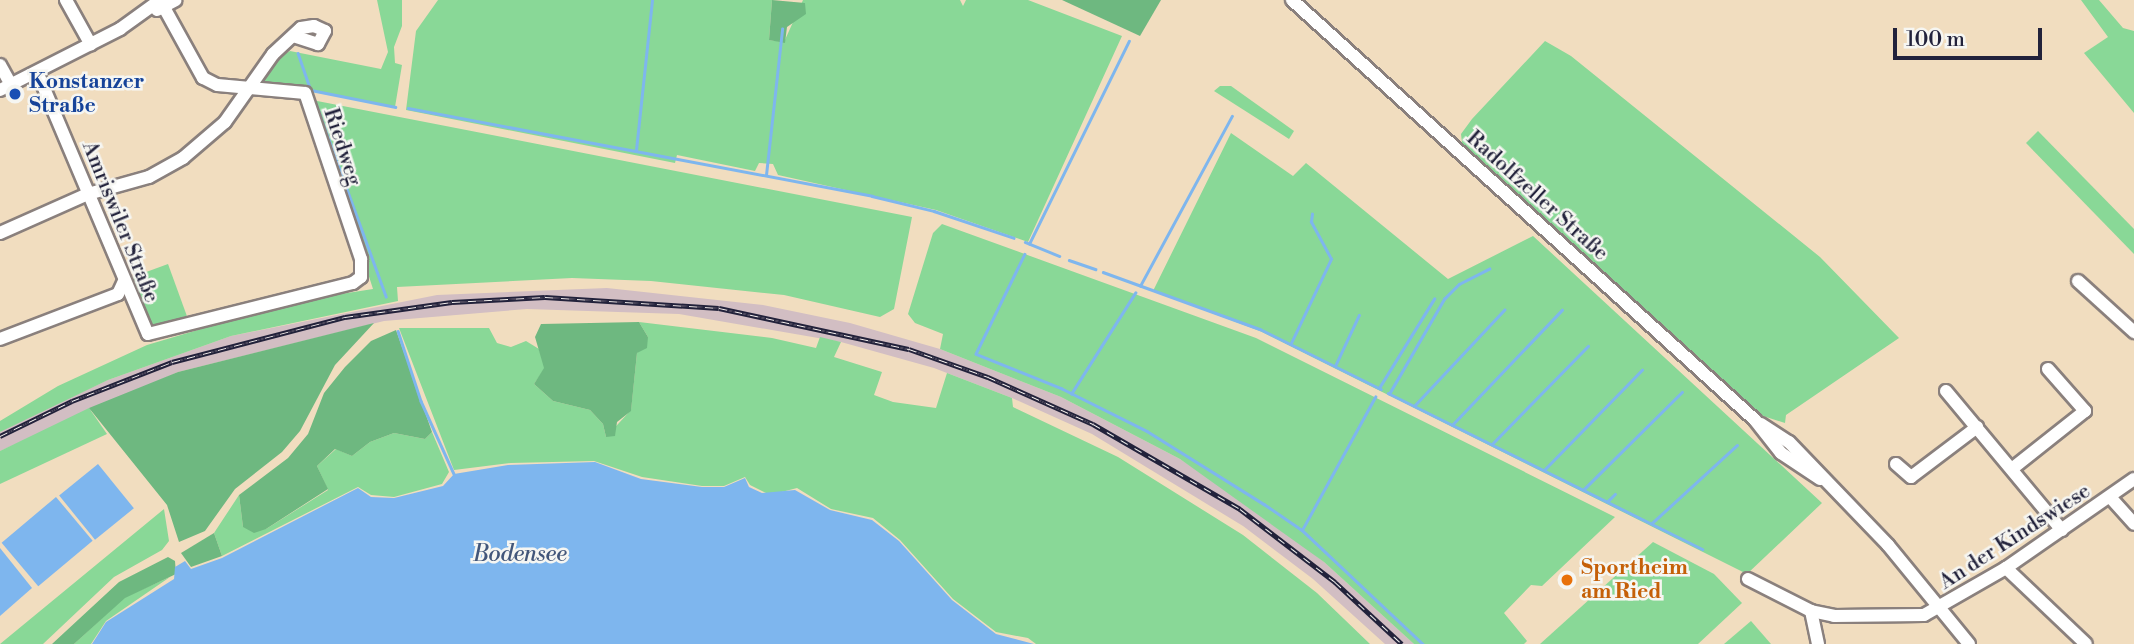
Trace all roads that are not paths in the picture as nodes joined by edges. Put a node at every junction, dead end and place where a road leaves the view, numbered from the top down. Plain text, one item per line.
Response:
1 (66, 0) edge
2 (176, 0) edge
3 (1292, 0) edge
4 (161, 2) edge
5 (293, 36) dead end
6 (91, 45) junction
7 (0, 65) edge
8 (38, 74) junction
9 (250, 87) junction
10 (6, 88) edge
11 (0, 98) edge
12 (88, 194) junction
13 (0, 233) edge
14 (361, 277) joint
15 (124, 281) junction
16 (2078, 281) dead end
17 (2134, 332) edge
18 (0, 339) edge
19 (2049, 369) dead end
20 (1946, 391) dead end
21 (1976, 427) junction
22 (1896, 464) dead end
23 (2013, 468) junction
24 (2134, 479) edge
25 (2110, 497) junction
26 (2134, 524) edge
27 (2062, 530) junction
28 (2006, 568) junction
29 (1748, 579) dead end
30 (1940, 608) junction
31 (1811, 611) junction
32 (1818, 644) edge
33 (1969, 644) edge
34 (2086, 644) edge

1 - 6 street
2 - 4 street
3 - 30 street, Radolfzeller Straße
4 - 6 street
4 - 9 street, Riedweg
5 - 9 street
6 - 8 street
7 - 10 street
8 - 10 street
8 - 12 street, Amriswiler Straße
9 - 12 street
9 - 14 street, Riedweg
10 - 11 street
12 - 13 street
12 - 15 street, Amriswiler Straße
14 - 15 street, Amriswiler Straße
15 - 18 street
16 - 17 street
19 - 23 street
20 - 21 street
21 - 22 street
21 - 23 street
23 - 27 street
24 - 25 street, An der Kindswiese
25 - 26 street, An der Kindswiese
25 - 27 street, An der Kindswiese
27 - 28 street, An der Kindswiese
28 - 30 street, An der Kindswiese
28 - 34 street
29 - 31 street
30 - 31 street
30 - 33 street, Radolfzeller Straße
31 - 32 street

